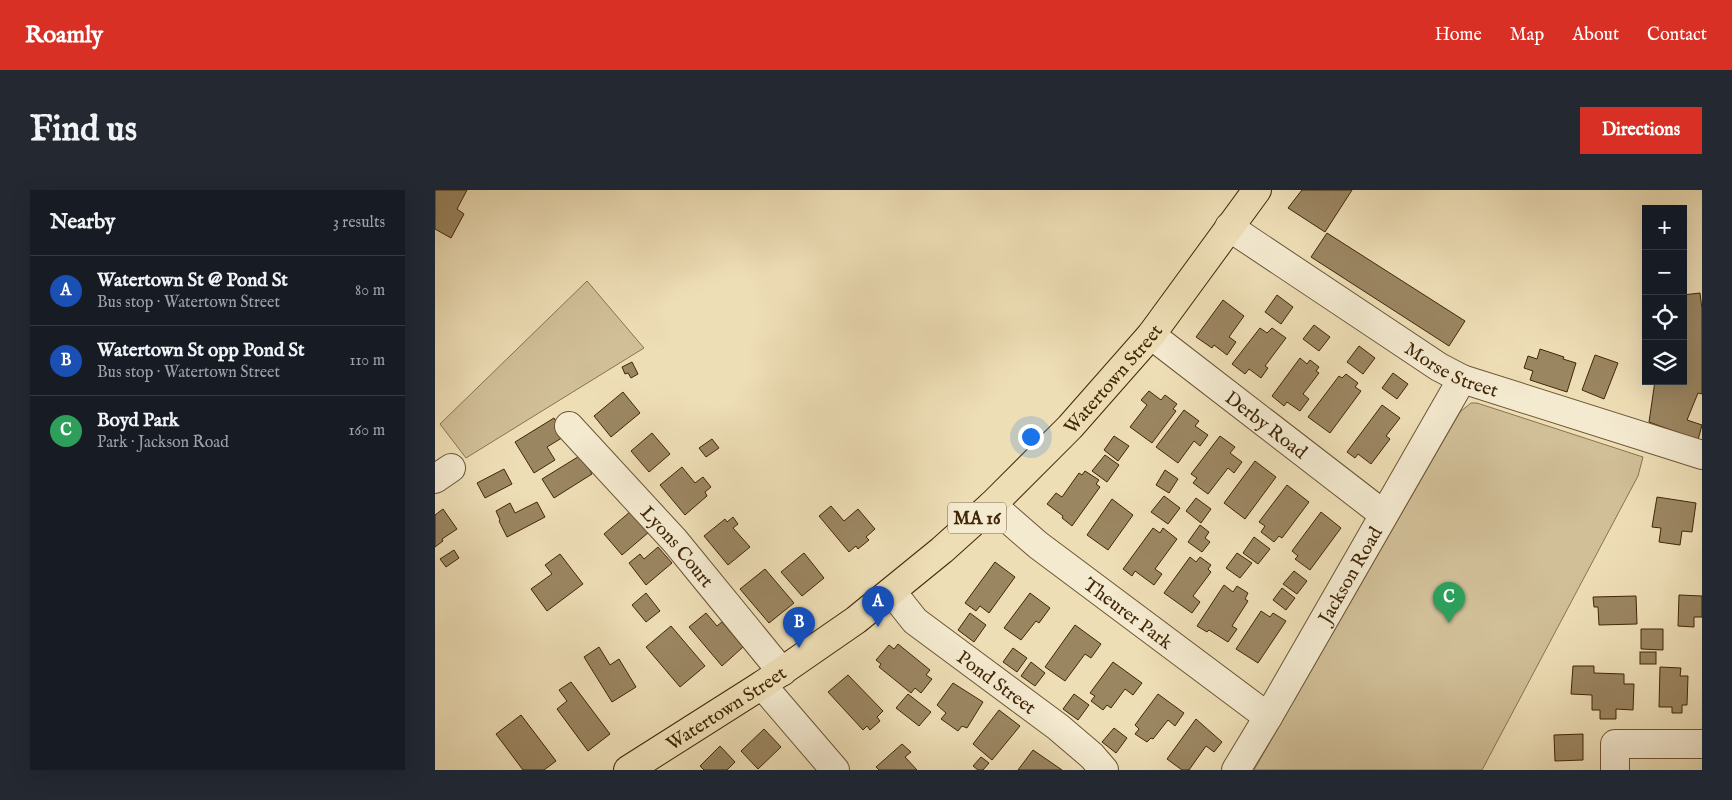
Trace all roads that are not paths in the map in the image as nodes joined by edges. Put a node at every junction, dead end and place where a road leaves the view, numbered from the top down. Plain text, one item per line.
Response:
1 (1257, 190) edge
2 (1229, 227) junction
3 (1151, 335) junction
4 (1462, 379) junction
5 (569, 426) dead end
6 (1702, 455) edge
7 (991, 505) junction
8 (1383, 514) junction
9 (892, 592) junction
10 (772, 679) junction
11 (1269, 717) junction
12 (1702, 744) edge
13 (1615, 757) edge
14 (628, 770) edge
15 (835, 770) edge
16 (1104, 770) edge
17 (1236, 770) edge

1 - 2 main road, Watertown Street / MA 16
2 - 3 main road, Watertown Street / MA 16
2 - 4 street, Morse Street
3 - 7 main road, Watertown Street / MA 16
3 - 8 street, Derby Road
4 - 6 street, Morse Street
4 - 8 street, Jackson Road
5 - 10 street, Lyons Court
7 - 9 main road, Watertown Street / MA 16
7 - 11 street, Theurer Park
8 - 11 street, Jackson Road
9 - 10 main road, Watertown Street / MA 16
9 - 16 street, Pond Street
10 - 14 main road, Watertown Street / MA 16
10 - 15 street
11 - 17 street, Jackson Road
12 - 13 street

